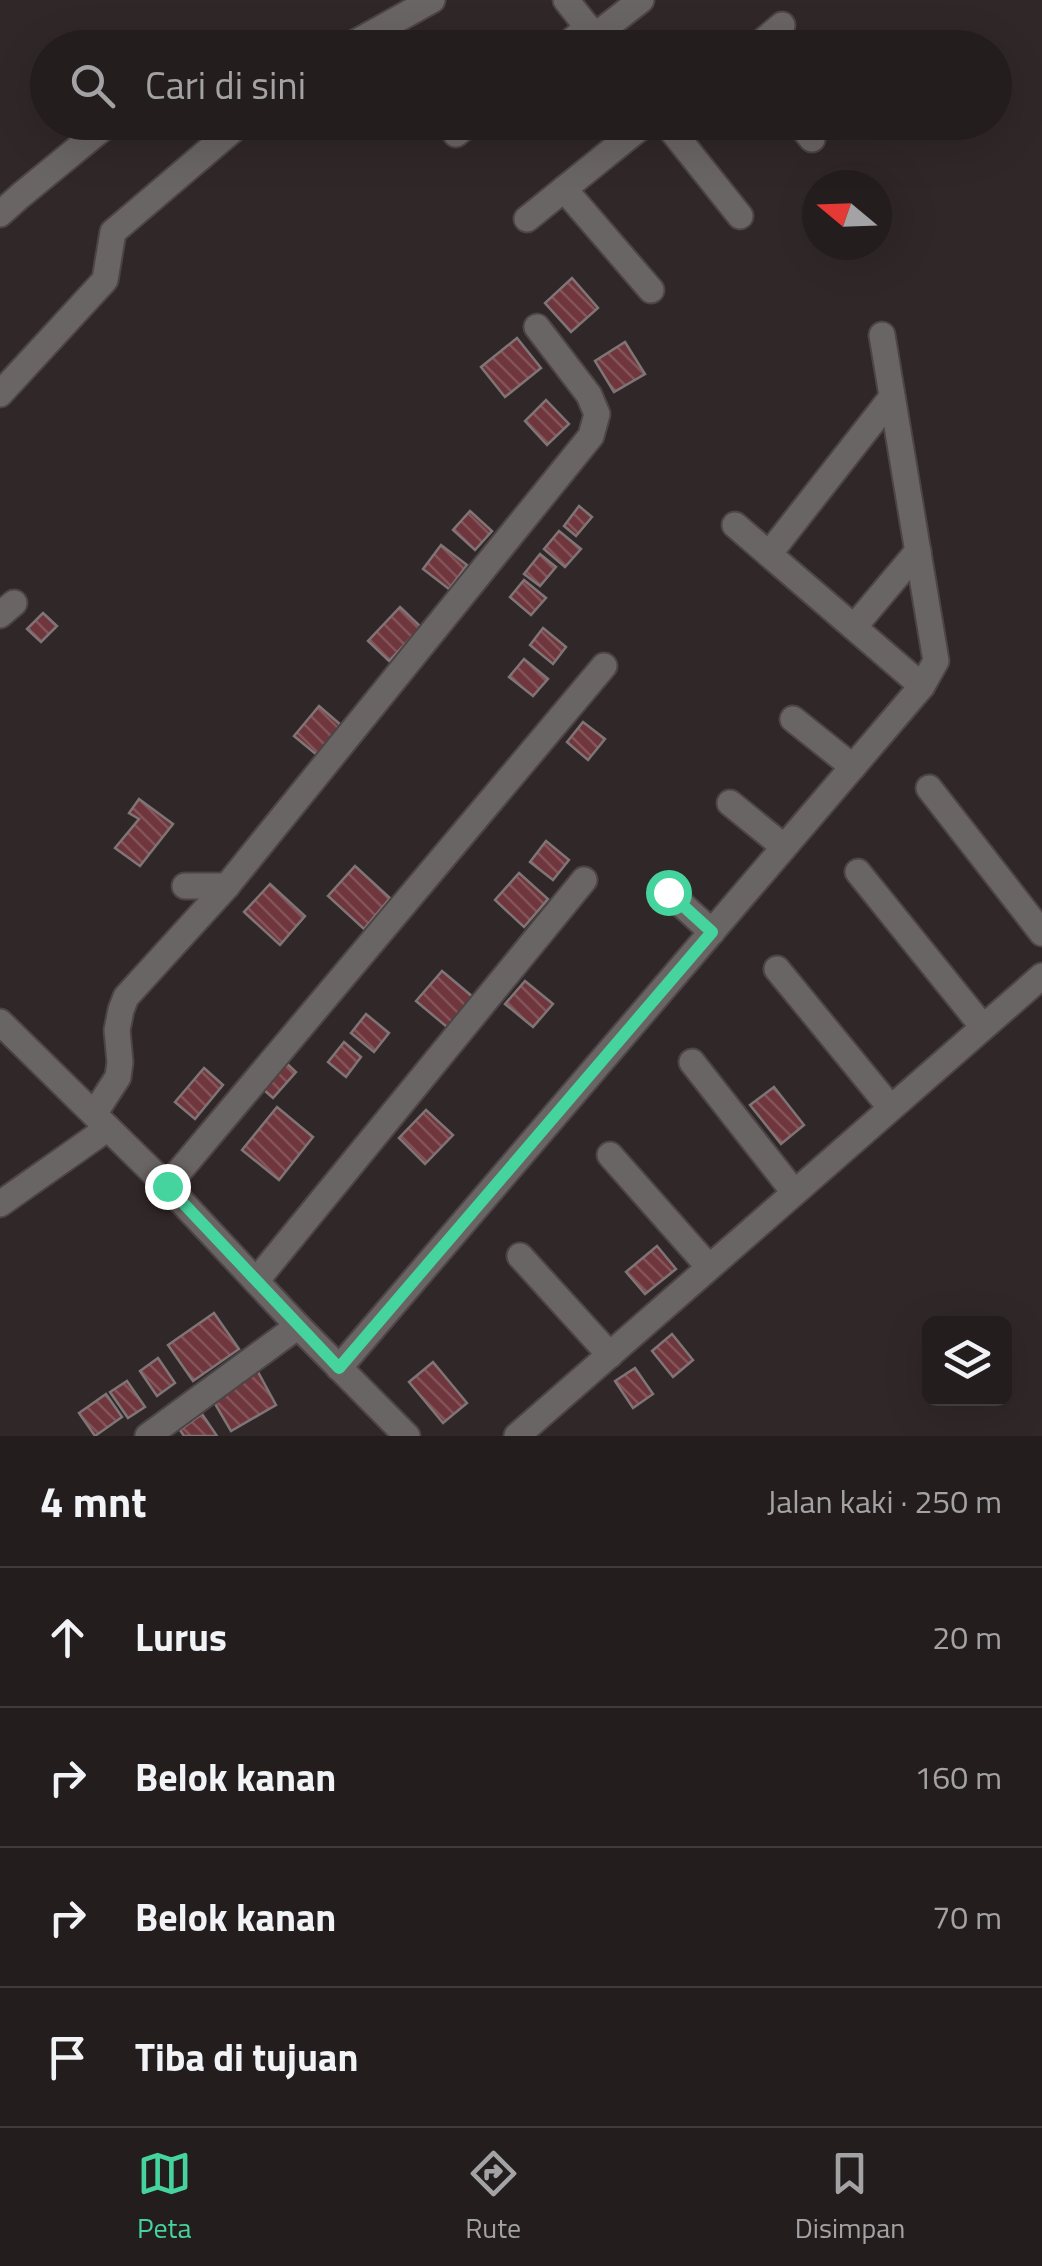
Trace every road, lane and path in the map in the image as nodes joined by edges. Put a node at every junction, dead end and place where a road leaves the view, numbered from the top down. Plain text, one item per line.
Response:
1 (432, 0) edge
2 (566, 0) edge
3 (641, 0) edge
4 (782, 25) dead end
5 (378, 30) edge
6 (590, 30) edge
7 (605, 30) edge
8 (776, 30) edge
9 (88, 140) edge
10 (221, 140) edge
11 (636, 140) edge
12 (675, 140) edge
13 (564, 189) junction
14 (0, 214) edge
15 (740, 216) dead end
16 (527, 219) dead end
17 (651, 290) dead end
18 (537, 328) dead end
19 (882, 334) dead end
20 (0, 394) edge
21 (892, 398) junction
22 (735, 525) dead end
23 (918, 550) junction
24 (769, 554) junction
25 (854, 627) junction
26 (604, 666) dead end
27 (922, 686) junction
28 (793, 719) dead end
29 (852, 767) junction
30 (929, 788) dead end
31 (730, 803) dead end
32 (784, 847) junction
33 (858, 872) dead end
34 (584, 880) dead end
35 (185, 886) dead end
36 (227, 886) junction
37 (668, 892) dead end
38 (712, 932) junction
39 (1042, 933) edge
40 (777, 968) dead end
41 (1042, 976) edge
42 (983, 1027) junction
43 (2, 1028) edge
44 (692, 1062) dead end
45 (890, 1107) junction
46 (101, 1121) junction
47 (610, 1155) dead end
48 (167, 1186) junction
49 (794, 1192) junction
50 (0, 1204) edge
51 (520, 1256) dead end
52 (709, 1267) junction
53 (256, 1281) junction
54 (298, 1326) junction
55 (610, 1355) junction
56 (339, 1368) junction
57 (148, 1436) edge
58 (406, 1436) edge
59 (518, 1436) edge

1 - 5 street
2 - 6 street
3 - 7 street
4 - 8 street
9 - 14 street
10 - 20 street
11 - 13 street
12 - 15 street
13 - 16 street
13 - 17 street
18 - 36 street
19 - 21 street
21 - 23 street
21 - 24 street
22 - 24 street
23 - 25 street
23 - 27 street
24 - 25 street
25 - 27 street
26 - 48 street
27 - 29 street
28 - 29 street
29 - 32 street
30 - 39 street
31 - 32 street
32 - 38 street
33 - 42 street
34 - 53 street
35 - 36 street
36 - 46 street
37 - 38 street
38 - 56 street
40 - 45 street
41 - 42 street
42 - 45 street
43 - 46 street
44 - 49 street
45 - 49 street
46 - 48 street
46 - 50 street
47 - 52 street
48 - 53 street
49 - 52 street
51 - 55 street
52 - 55 street
53 - 54 street
54 - 56 street
54 - 57 street
55 - 59 street
56 - 58 street

